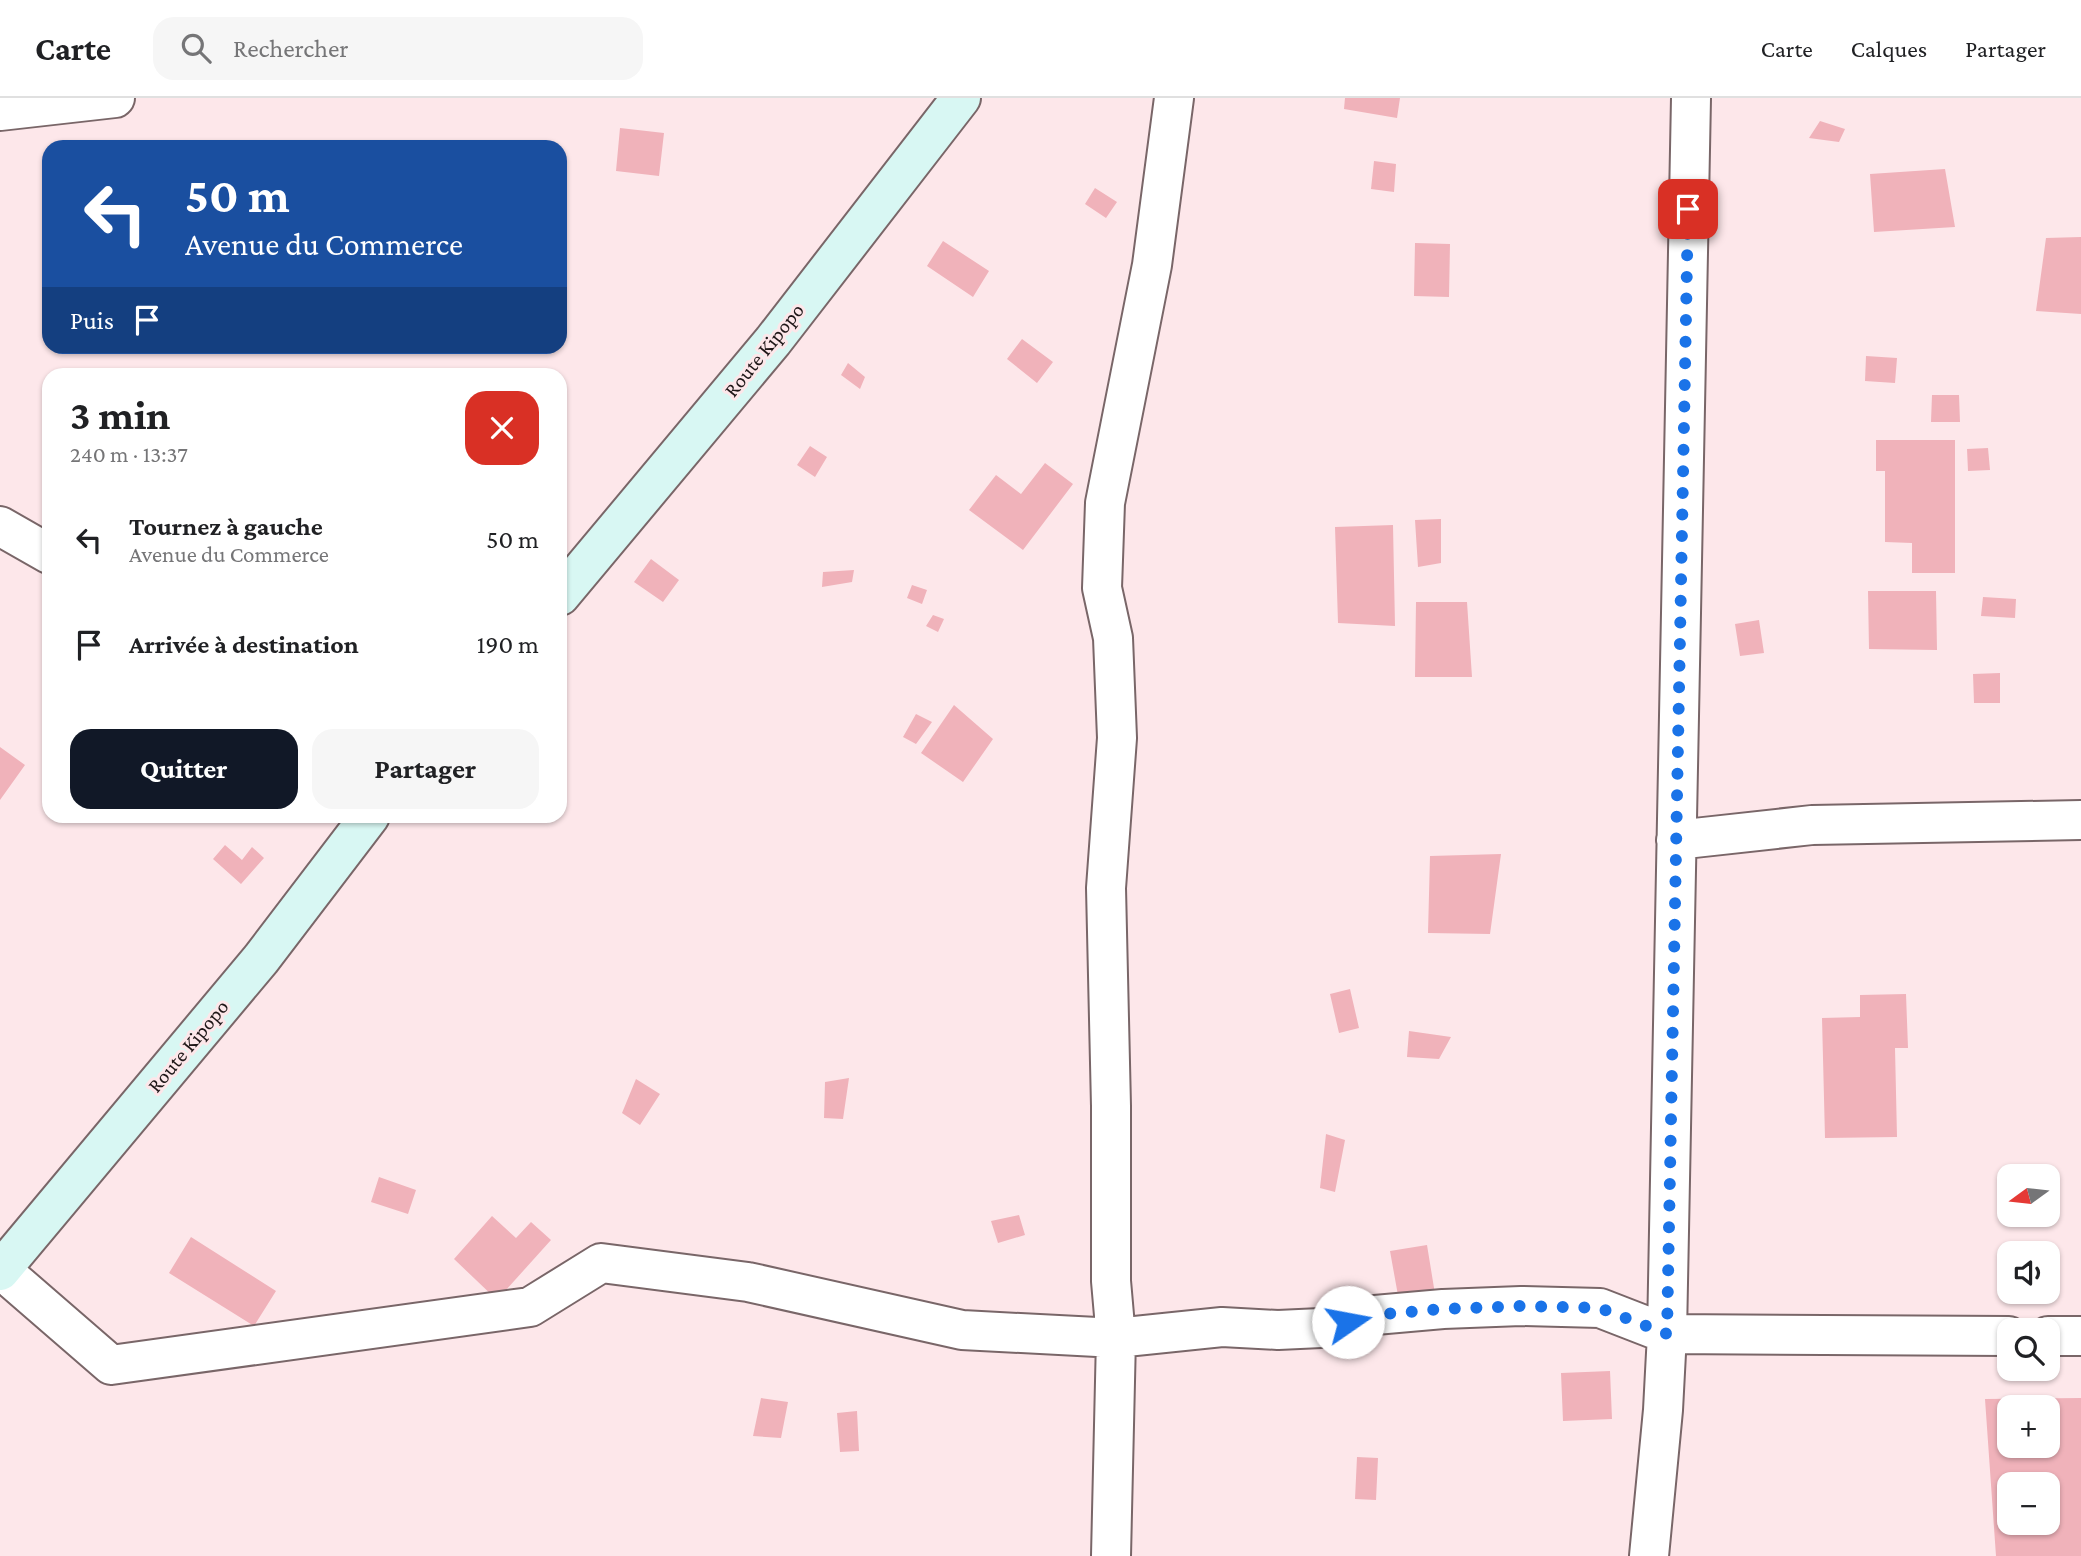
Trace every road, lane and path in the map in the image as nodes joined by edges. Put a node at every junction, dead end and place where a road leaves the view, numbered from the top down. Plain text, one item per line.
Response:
1 (116, 98) edge
2 (961, 98) edge
3 (1174, 98) edge
4 (1691, 98) edge
5 (14, 106) edge
6 (0, 526) edge
7 (42, 550) edge
8 (567, 588) edge
9 (2081, 820) edge
10 (365, 823) edge
11 (1676, 840) junction
12 (7, 1276) edge
13 (1667, 1334) junction
14 (1997, 1336) edge
15 (2060, 1336) edge
16 (2081, 1336) edge
17 (1116, 1338) junction
18 (1111, 1556) edge
19 (1649, 1556) edge

1 - 5 street
2 - 8 main road, Route Kipopo
3 - 17 street
4 - 11 street
6 - 7 street
9 - 11 street
10 - 12 main road, Route Kipopo
11 - 13 street
12 - 17 street
13 - 14 street
13 - 17 street
13 - 19 street
15 - 16 street
17 - 18 street

